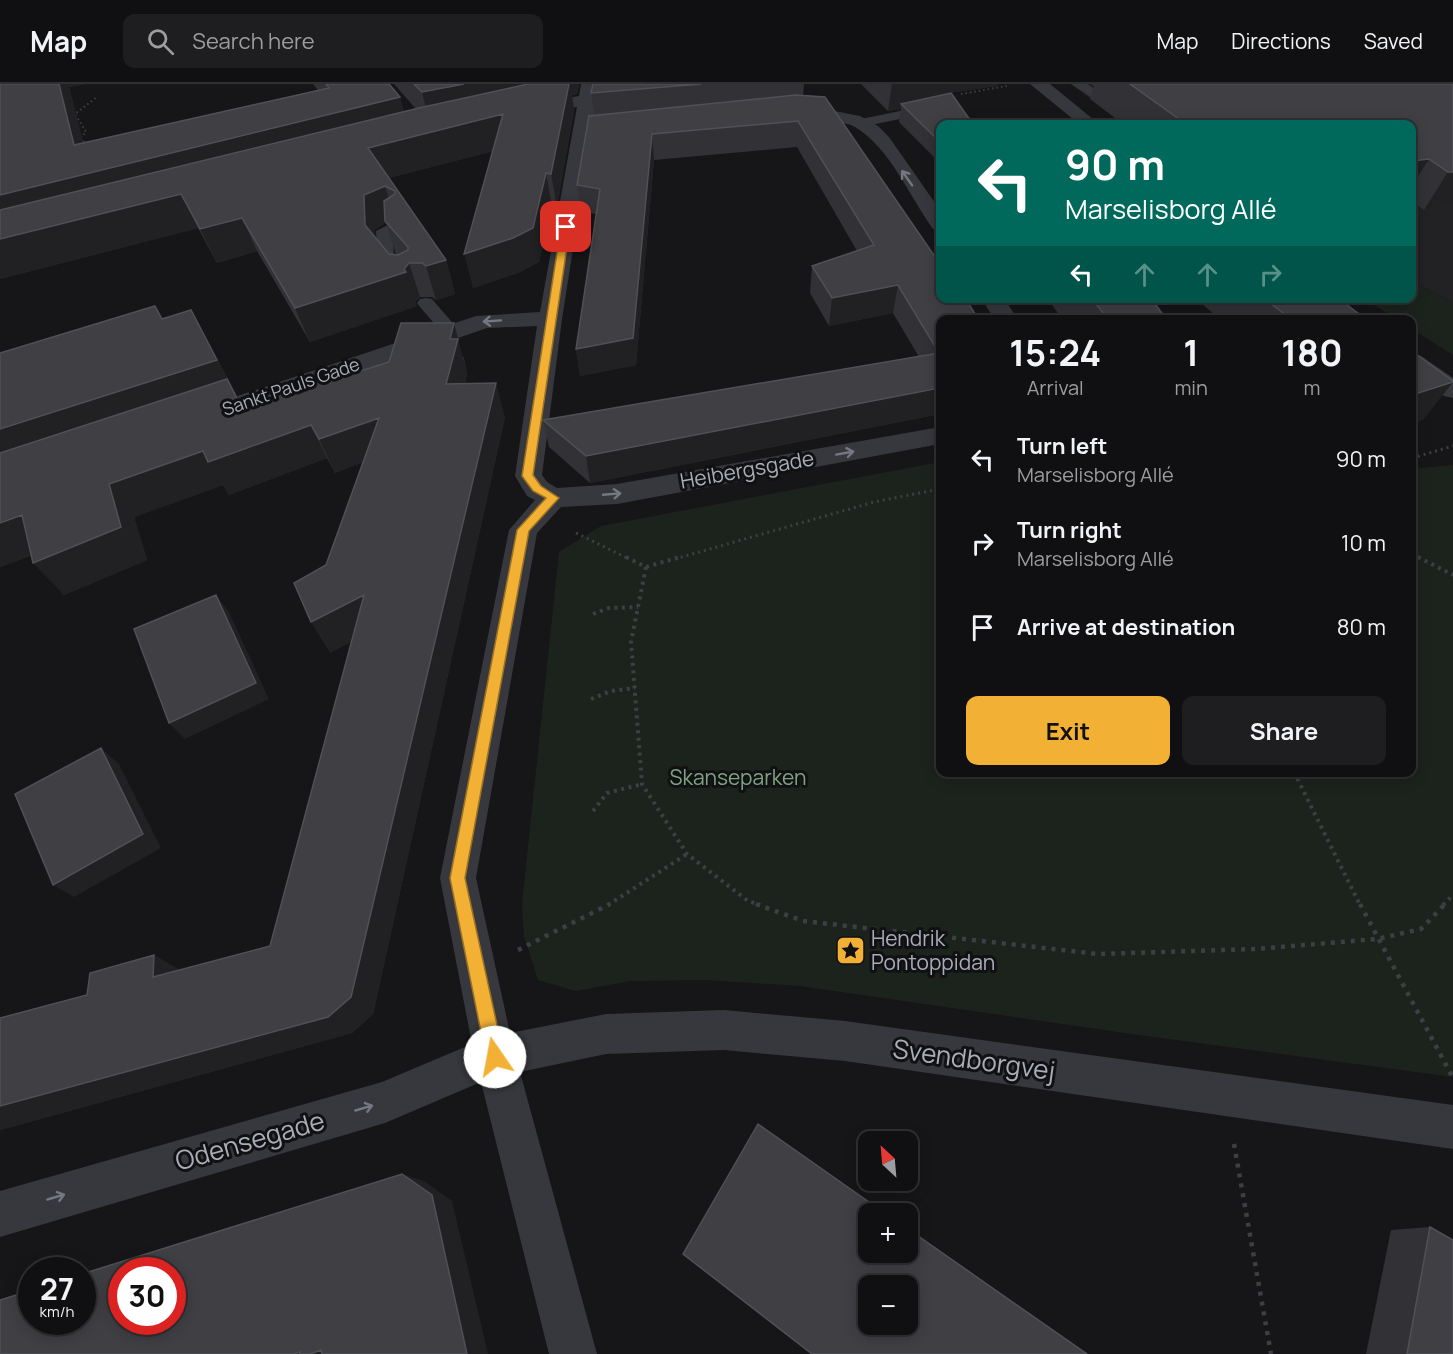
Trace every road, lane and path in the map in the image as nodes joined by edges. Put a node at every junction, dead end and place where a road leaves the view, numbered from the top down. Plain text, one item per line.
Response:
1 (1040, 84) edge
2 (1078, 84) edge
3 (589, 92) edge
4 (807, 94) edge
5 (97, 97) dead end
6 (1111, 104) dead end
7 (941, 107) edge
8 (515, 113) edge
9 (818, 114) junction
10 (771, 116) edge
11 (1085, 120) edge
12 (861, 123) junction
13 (606, 133) edge
14 (581, 135) junction
15 (87, 147) edge
16 (936, 219) edge
17 (396, 226) edge
18 (408, 282) edge
19 (426, 303) edge
20 (550, 319) junction
21 (451, 332) junction
22 (1416, 364) edge
23 (1453, 390) edge
24 (180, 424) edge
25 (936, 437) edge
26 (1453, 446) edge
27 (1416, 457) edge
28 (936, 490) edge
29 (553, 498) junction
30 (1416, 556) edge
31 (646, 567) junction
32 (1453, 575) edge
33 (638, 607) junction
34 (593, 614) dead end
35 (635, 688) junction
36 (591, 699) dead end
37 (1296, 777) edge
38 (642, 784) junction
39 (593, 811) dead end
40 (687, 854) junction
41 (1453, 895) edge
42 (1377, 939) junction
43 (476, 967) junction
44 (495, 1057) junction
45 (1453, 1078) edge
46 (1226, 1096) junction
47 (1453, 1127) edge
48 (0, 1214) edge
49 (573, 1354) edge
50 (1272, 1354) edge

1 - 11 street
2 - 6 lane
3 - 8 street
3 - 14 street
4 - 9 street
5 - 15 path
7 - 12 lane
9 - 10 street
9 - 12 street
16 -> 12 street
13 - 14 street
14 - 20 street
17 - 18 lane
19 - 21 lane
20 -> 21 street, Sankt Pauls Gade
20 - 29 street
21 - 24 street, Sankt Pauls Gade
22 - 23 street
29 -> 25 street, Heibergsgade
26 - 27 path
28 - 31 path
29 - 31 path
29 - 43 street
30 - 32 path
31 - 33 path
33 - 34 path
33 - 35 path
35 - 36 path
35 - 38 path
37 - 42 path
38 - 39 path
38 - 40 path
40 - 42 path
40 - 43 path
41 - 42 path
42 - 45 path
43 - 44 street
44 - 46 street, Svendborgvej
48 -> 44 street, Odensegade
44 - 49 street
46 - 47 street, Svendborgvej
46 - 50 path

